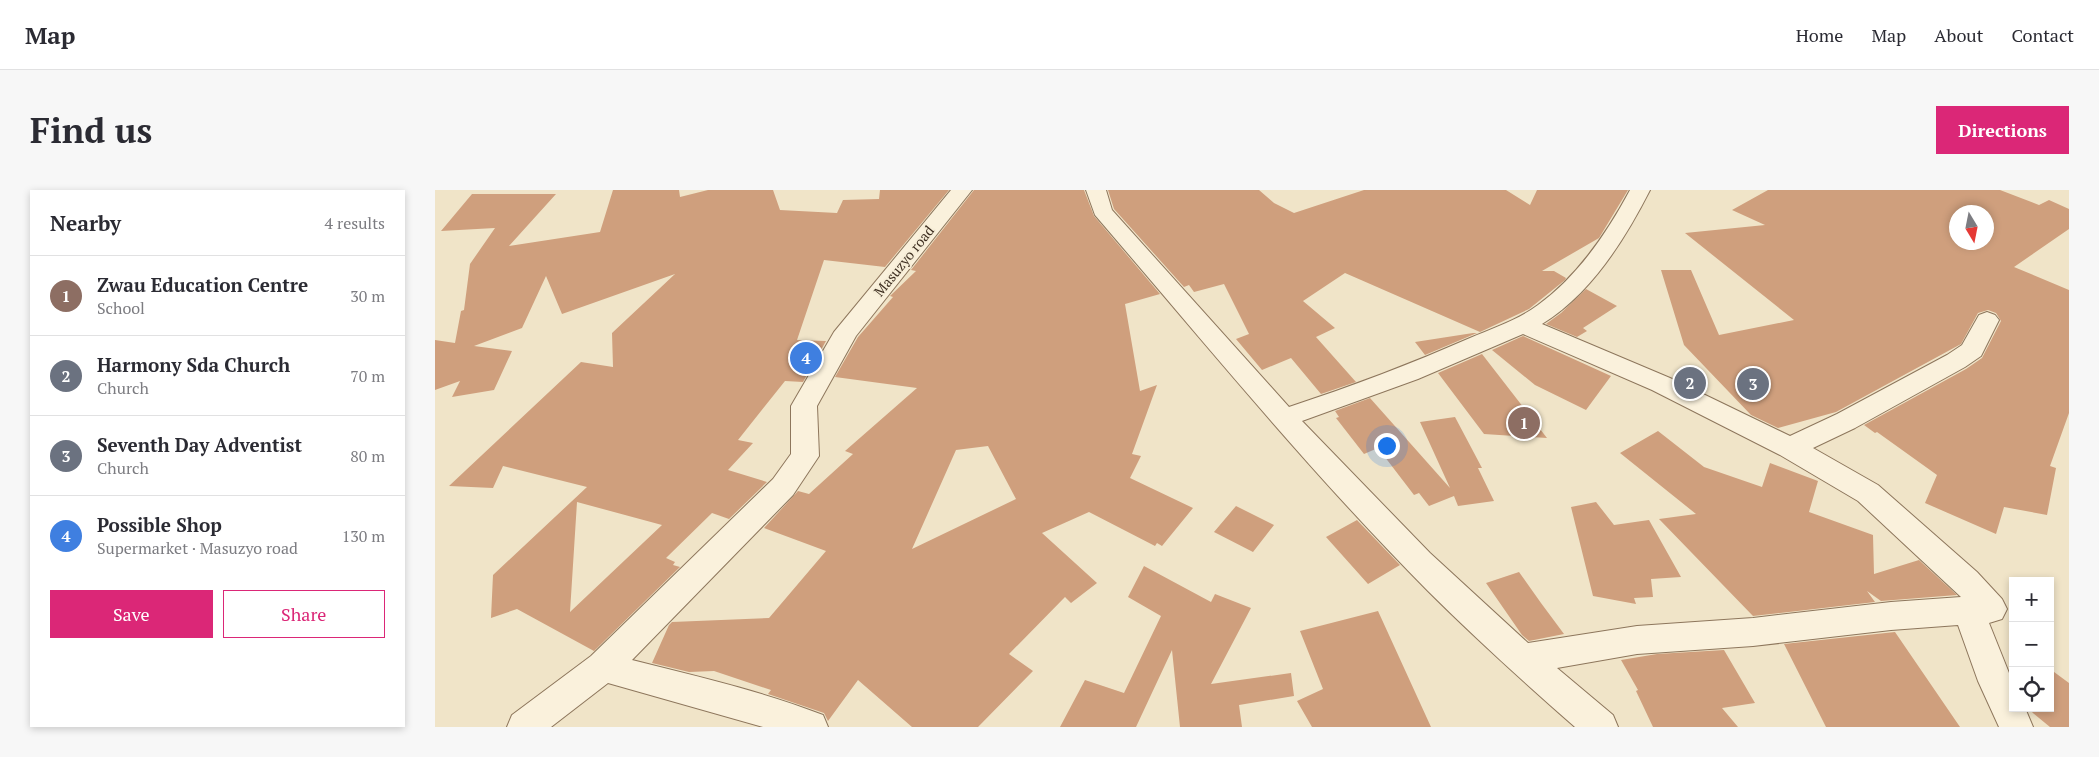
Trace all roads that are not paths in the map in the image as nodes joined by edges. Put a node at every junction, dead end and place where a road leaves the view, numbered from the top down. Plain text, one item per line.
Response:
1 (962, 190) edge
2 (1096, 190) edge
3 (1640, 190) edge
4 (1987, 320) dead end
5 (1522, 324) junction
6 (1283, 418) junction
7 (1790, 448) junction
8 (1968, 611) junction
9 (1521, 658) junction
10 (603, 667) junction
11 (524, 727) edge
12 (811, 727) edge
13 (1601, 727) edge
14 (2016, 727) edge

1 - 10 street, Masuzyo road
2 - 6 street
3 - 5 street
4 - 7 street
5 - 6 street
5 - 7 street
6 - 9 street
7 - 8 street
8 - 9 street
8 - 14 street
9 - 13 street
10 - 11 street, Masuzyo road
10 - 12 street

